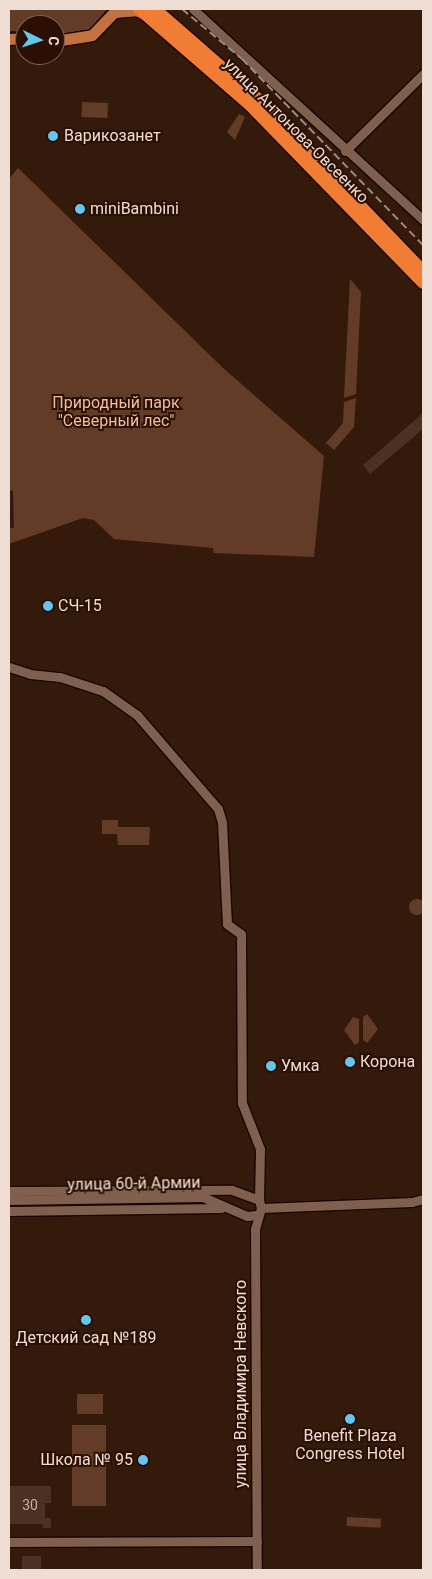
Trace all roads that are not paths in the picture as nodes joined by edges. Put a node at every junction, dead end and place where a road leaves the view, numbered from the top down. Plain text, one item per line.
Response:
1 (193, 9) edge
2 (116, 10) edge
3 (148, 11) edge
4 (65, 41) edge
5 (423, 74) edge
6 (345, 151) junction
7 (423, 220) edge
8 (423, 270) edge
9 (423, 282) edge
10 (9, 667) edge
11 (232, 1190) junction
12 (9, 1191) edge
13 (423, 1199) edge
14 (9, 1200) edge
15 (222, 1206) junction
16 (259, 1208) junction
17 (9, 1211) edge
18 (257, 1541) junction
19 (9, 1542) edge
20 (257, 1570) edge

1 - 6 street
2 - 3 main road
2 - 4 main road
3 - 8 highway, улица Антонова-Овсеенко
3 - 9 highway, улица Антонова-Овсеенко
5 - 6 street
6 - 7 street
10 - 16 street, улица Владимира Невского
11 - 12 street, улица 60-й Армии
11 - 15 street
11 - 16 street
13 - 16 street, улица 60-й Армии
14 - 15 street, улица 60-й Армии
15 - 16 street, улица 60-й Армии
15 - 17 street
16 - 18 street, улица Владимира Невского
18 - 19 street
18 - 20 street, улица Владимира Невского

